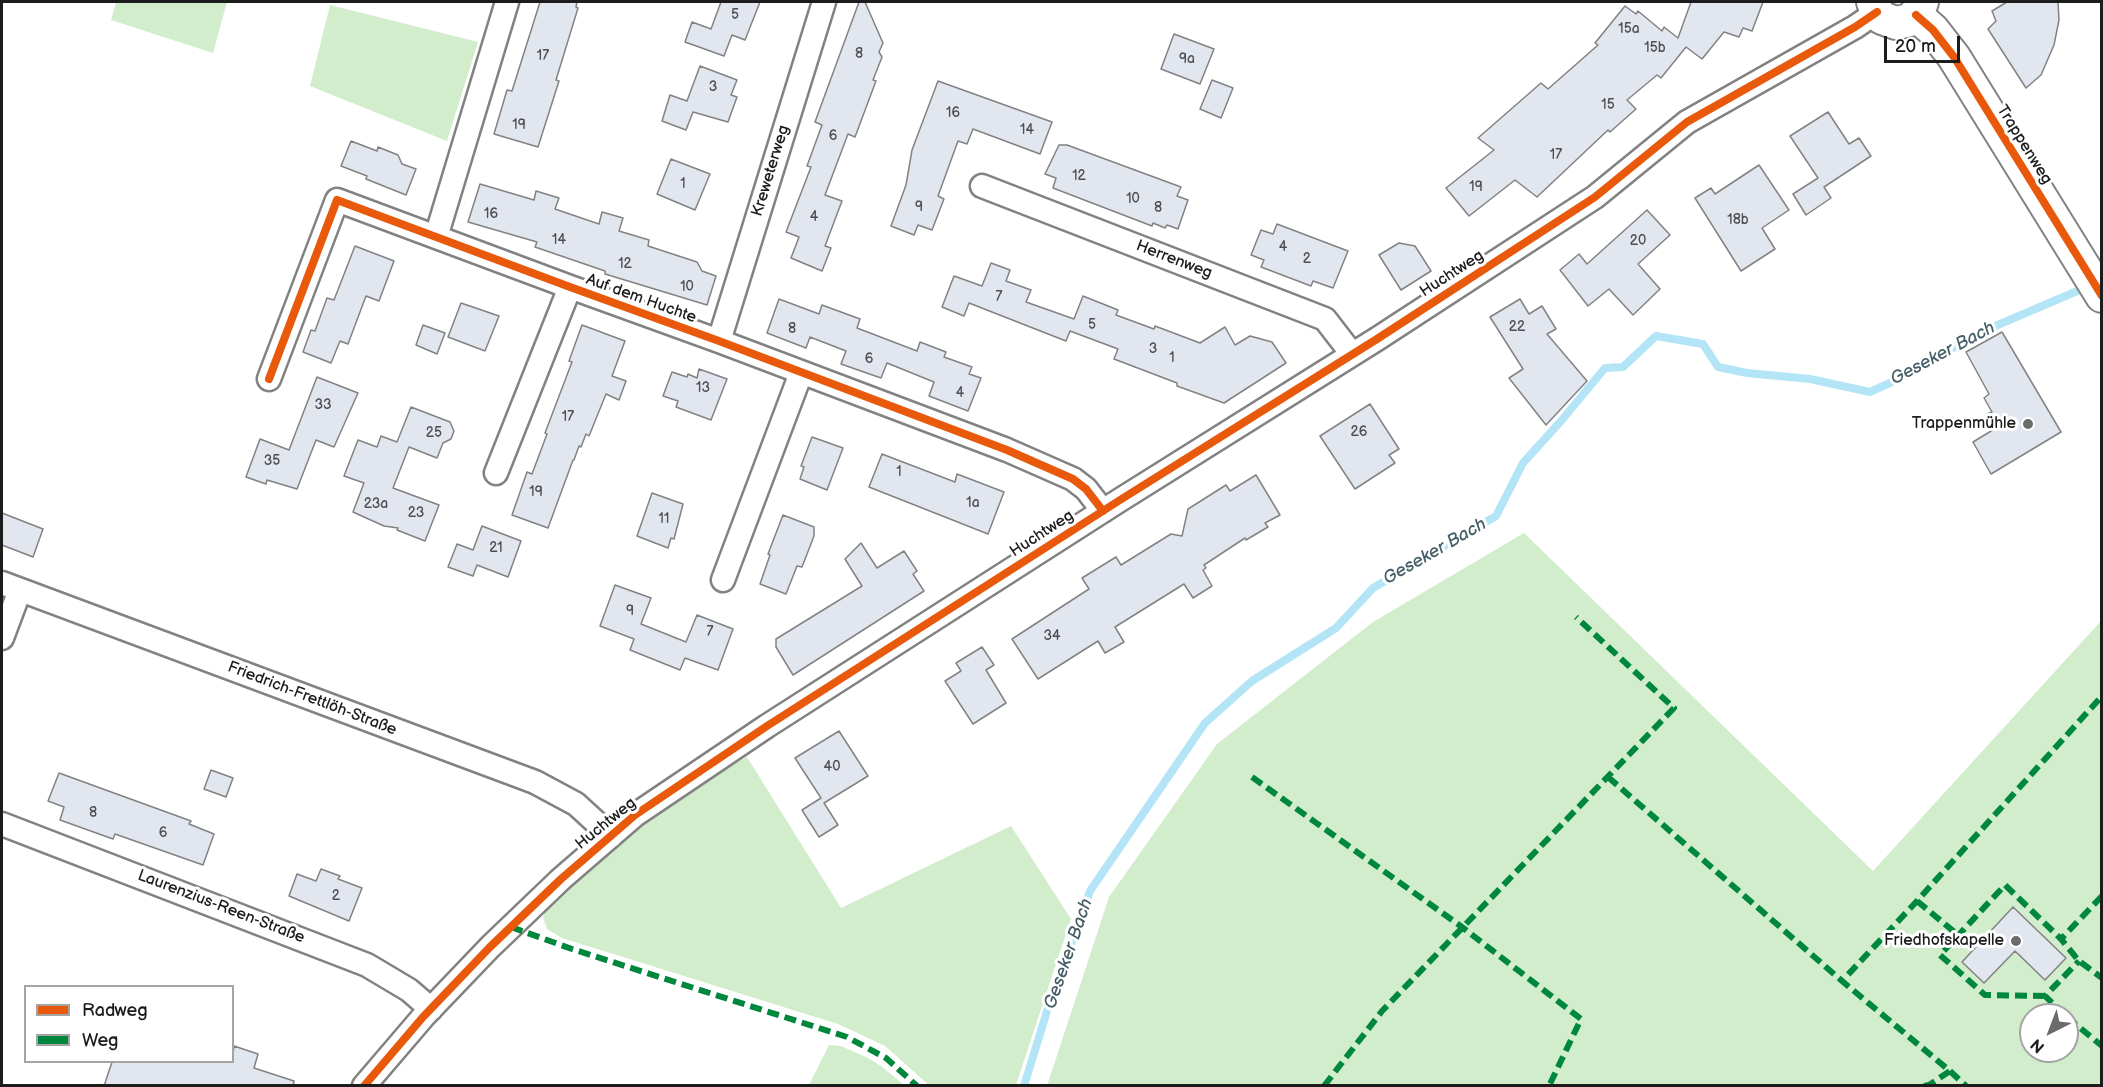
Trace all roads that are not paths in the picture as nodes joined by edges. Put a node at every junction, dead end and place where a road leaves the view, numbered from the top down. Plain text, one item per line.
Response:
1 (507, 2) edge
2 (824, 2) edge
3 (1875, 7) edge
4 (1919, 8) edge
5 (982, 186) dead end
6 (436, 237) junction
7 (570, 287) junction
8 (2102, 296) edge
9 (719, 341) junction
10 (1352, 354) junction
11 (801, 373) junction
12 (269, 379) dead end
13 (496, 473) dead end
14 (1103, 511) junction
15 (723, 580) dead end
16 (11, 586) edge
17 (2, 638) edge
18 (2, 824) edge
19 (611, 836) junction
20 (431, 1009) junction
21 (364, 1086) edge

1 - 6 street
2 - 9 street, Kreweterweg
3 - 4 street
3 - 10 street, Huchtweg
4 - 8 street, Trappenweg
5 - 10 street, Herrenweg
6 - 7 street, Auf dem Huchte
6 - 12 street, Auf dem Huchte
7 - 9 street, Auf dem Huchte
7 - 13 street, Auf dem Huchte
9 - 11 street, Auf dem Huchte
10 - 14 street, Huchtweg
11 - 14 street, Auf dem Huchte
11 - 15 street
14 - 19 street, Huchtweg
16 - 17 street
16 - 19 street, Friedrich-Frettlöh-Straße
18 - 20 street, Laurenzius-Reen-Straße
19 - 20 street, Huchtweg
20 - 21 street, Huchtweg

